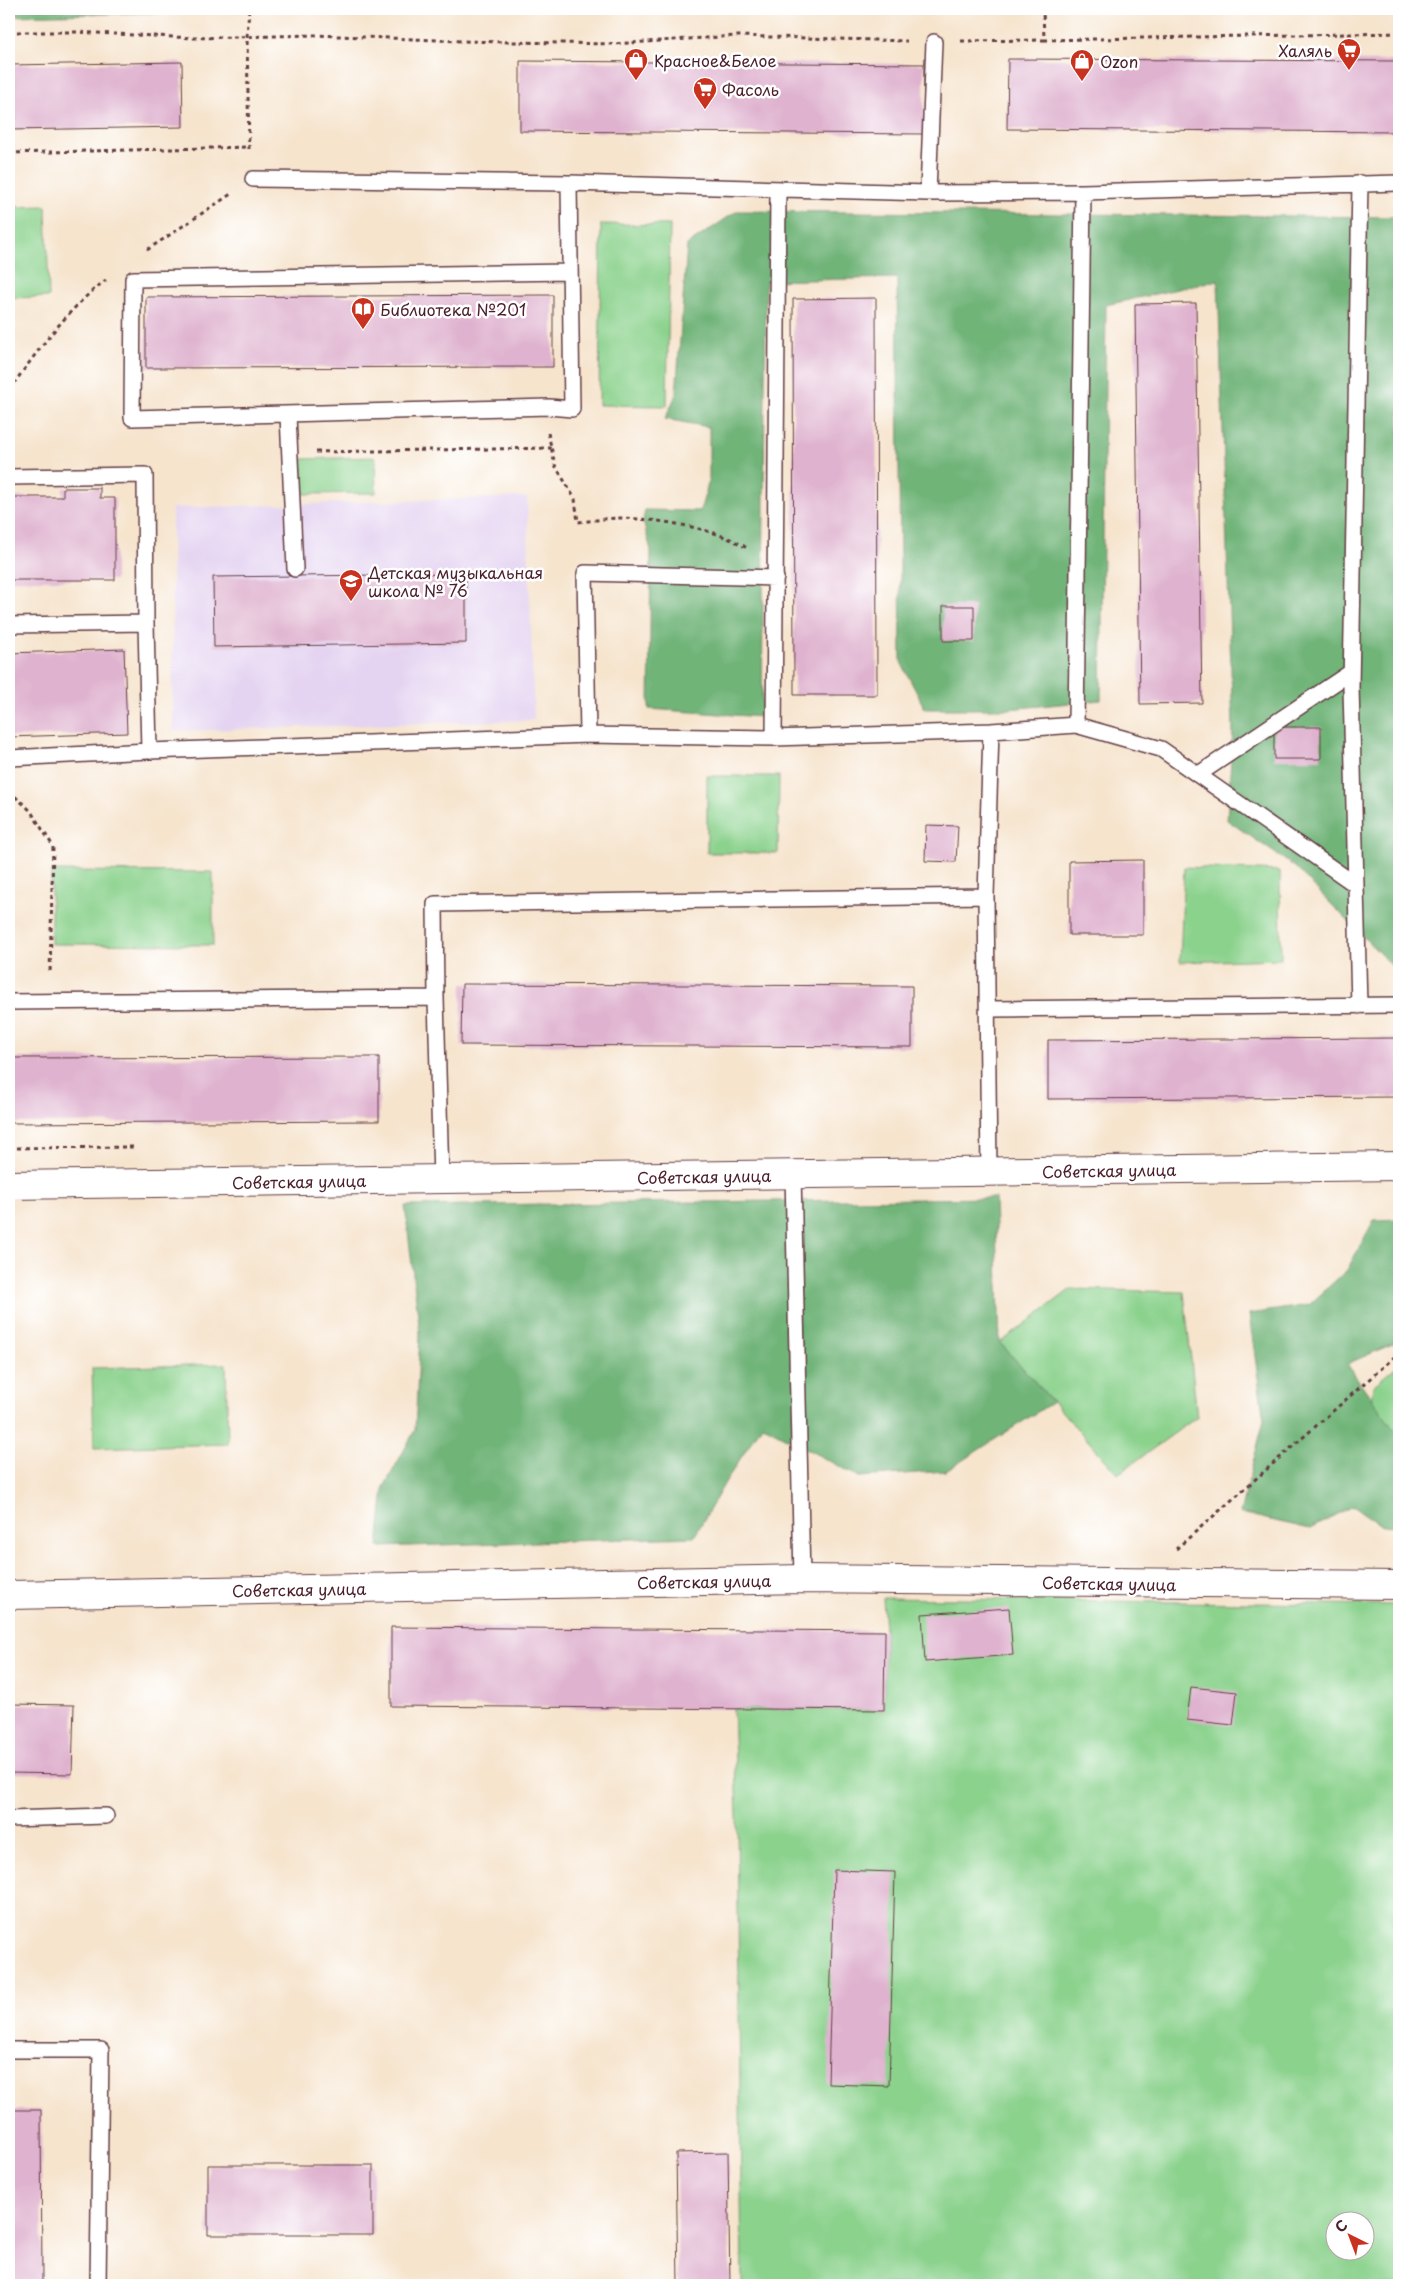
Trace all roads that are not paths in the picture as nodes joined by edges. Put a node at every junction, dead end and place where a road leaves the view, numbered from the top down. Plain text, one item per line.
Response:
1 (934, 42) road end
2 (252, 179) road end
3 (569, 183) junction
4 (1360, 183) junction
5 (1399, 183) edge
6 (778, 190) junction
7 (1083, 192) junction
8 (928, 193) junction
9 (570, 272) junction
10 (288, 415) junction
11 (9, 477) edge
12 (295, 569) dead end
13 (776, 574) junction
14 (146, 623) junction
15 (9, 625) edge
16 (1351, 672) junction
17 (1076, 725) junction
18 (991, 731) junction
19 (588, 735) junction
20 (774, 738) junction
21 (149, 751) junction
22 (9, 758) edge
23 (1199, 774) junction
24 (1356, 885) junction
25 (986, 896) junction
26 (436, 998) junction
27 (9, 1002) edge
28 (1399, 1005) edge
29 (1359, 1006) junction
30 (988, 1009) junction
31 (1399, 1166) edge
32 (988, 1172) junction
33 (793, 1174) junction
34 (441, 1179) junction
35 (9, 1185) edge
36 (802, 1579) junction
37 (1399, 1585) edge
38 (9, 1595) edge
39 (106, 1816) dead end
40 (9, 1818) edge
41 (9, 2050) edge
42 (98, 2285) edge

1 - 8 lane
2 - 3 lane
3 - 6 lane
3 - 9 lane
4 - 5 lane
4 - 7 lane
4 - 16 lane
6 - 8 lane
6 - 13 lane
7 - 8 lane
7 - 17 lane
9 - 10 lane
9 - 10 lane
10 - 12 lane
11 - 14 lane
13 - 19 lane
13 - 20 lane
14 - 15 lane
14 - 21 lane
16 - 23 lane
16 - 24 lane
17 - 18 lane
17 - 23 lane
18 - 20 lane
18 - 25 lane
19 - 20 lane
19 - 21 lane
21 - 22 lane
23 - 24 lane
24 - 29 lane
25 - 26 lane
25 - 30 lane
26 - 27 lane
26 - 34 lane
28 - 29 lane
29 - 30 lane
30 - 32 lane
31 - 32 street, Советская улица
32 - 33 street, Советская улица
33 - 34 street, Советская улица
33 - 36 lane
34 - 35 street, Советская улица
36 - 37 street, Советская улица
36 - 38 street, Советская улица
39 - 40 lane
41 - 42 lane

